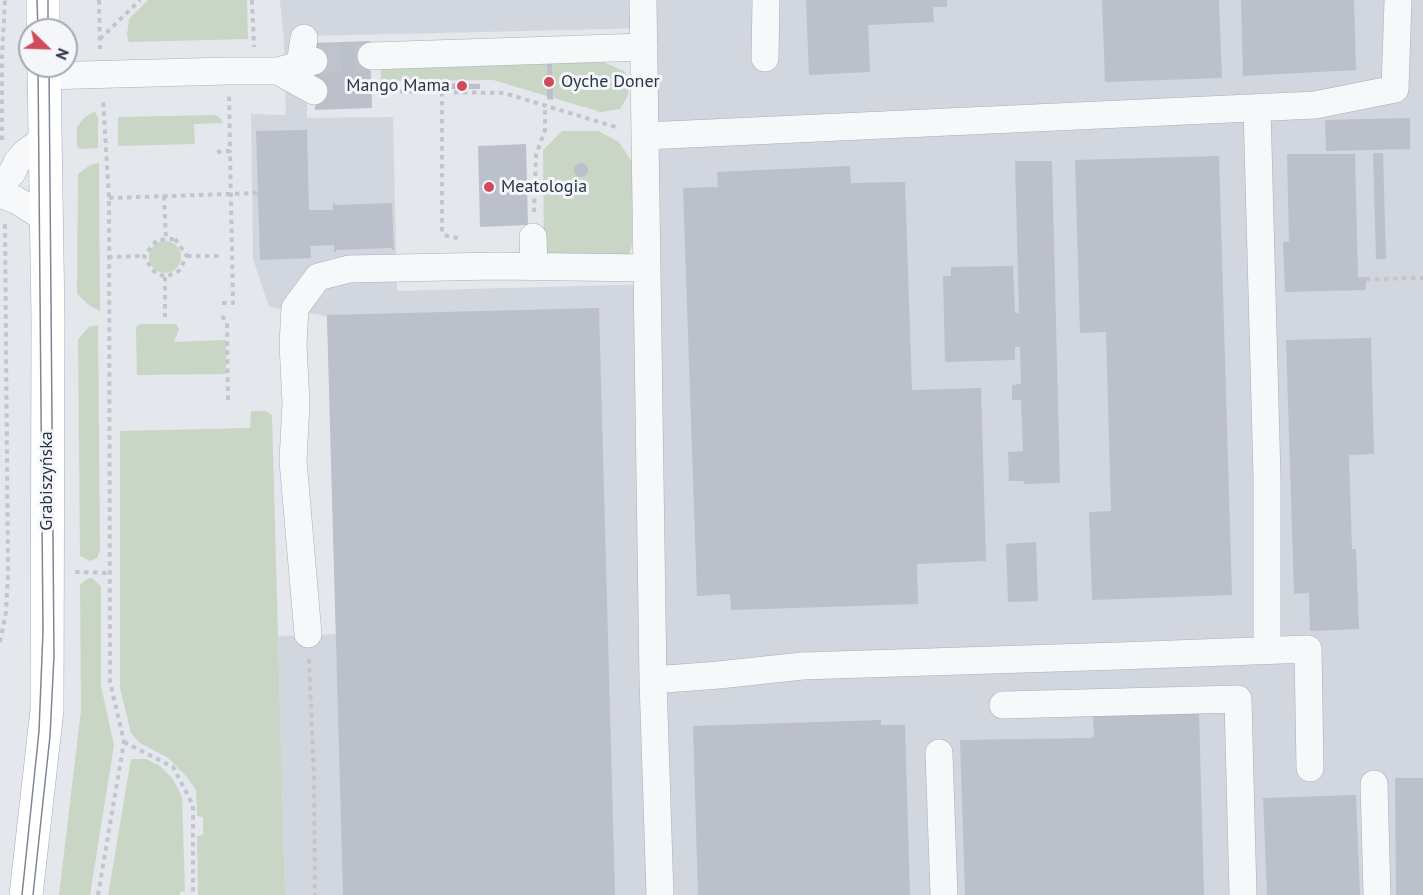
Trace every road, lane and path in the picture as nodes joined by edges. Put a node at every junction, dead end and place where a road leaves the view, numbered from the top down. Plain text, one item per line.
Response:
1 (5, 0) edge
2 (43, 0) edge
3 (99, 0) edge
4 (140, 0) edge
5 (252, 0) edge
6 (643, 0) edge
7 (766, 0) edge
8 (1398, 0) edge
9 (43, 18) edge
10 (99, 40) junction
11 (644, 47) junction
12 (100, 52) dead end
13 (371, 56) tunnel mouth
14 (765, 58) dead end
15 (280, 63) junction
16 (78, 70) edge
17 (44, 78) edge
18 (314, 91) tunnel mouth
19 (373, 91) dead end
20 (442, 92) junction
21 (545, 106) junction
22 (104, 108) dead end
23 (1257, 108) junction
24 (645, 136) junction
25 (45, 138) junction
26 (2, 142) dead end
27 (230, 151) junction
28 (217, 152) dead end
29 (0, 185) edge
30 (258, 193) dead end
31 (231, 194) junction
32 (164, 196) junction
33 (109, 198) junction
34 (3, 205) edge
35 (45, 218) junction
36 (533, 237) joint
37 (465, 238) dead end
38 (166, 239) junction
39 (144, 256) junction
40 (187, 256) junction
41 (221, 256) dead end
42 (108, 257) junction
43 (534, 267) junction
44 (647, 268) junction
45 (165, 277) junction
46 (1423, 278) edge
47 (1365, 279) dead end
48 (222, 303) dead end
49 (222, 316) dead end
50 (165, 317) dead end
51 (228, 403) dead end
52 (308, 634) joint
53 (0, 642) edge
54 (1267, 651) junction
55 (653, 680) junction
56 (1003, 705) dead end
57 (124, 742) junction
58 (939, 753) dead end
59 (1310, 768) dead end
60 (1374, 784) dead end
61 (22, 892) edge
62 (98, 895) edge
63 (194, 895) edge
64 (315, 895) edge
65 (660, 895) edge
66 (944, 895) edge
67 (1243, 895) edge
68 (1377, 895) edge

1 - 26 path
2 - 9 main road
3 - 10 path
4 - 10 path
5 - 15 path
6 - 11 street
7 - 14 street
8 - 23 street
10 - 12 path
11 - 13 street
11 - 24 street
15 - 16 street
15 - 18 street
15 - 27 path
17 - 25 main road, Grabiszyńska
19 - 20 path
20 - 21 path
20 - 37 path
21 - 24 path
21 - 36 path
22 - 33 path
23 - 24 street
23 - 54 street
24 - 44 street
25 - 29 street
25 - 35 main road, Grabiszyńska
27 - 28 path
27 - 31 path
30 - 31 path
31 - 32 path
31 - 48 path
32 - 33 path
32 - 38 path
33 - 42 path
34 - 35 street
34 - 53 path
35 - 61 main road, Grabiszyńska
36 - 43 street
38 - 39 path
38 - 40 path
39 - 42 path
39 - 45 path
40 - 41 path
40 - 45 path
42 - 57 path
43 - 44 street
43 - 52 street
44 - 55 street
45 - 50 path
46 - 47 path
49 - 51 path
52 - 64 path
54 - 55 street
54 - 59 street
55 - 65 street
56 - 67 street
57 - 62 path
57 - 63 path
58 - 66 street
60 - 68 street

